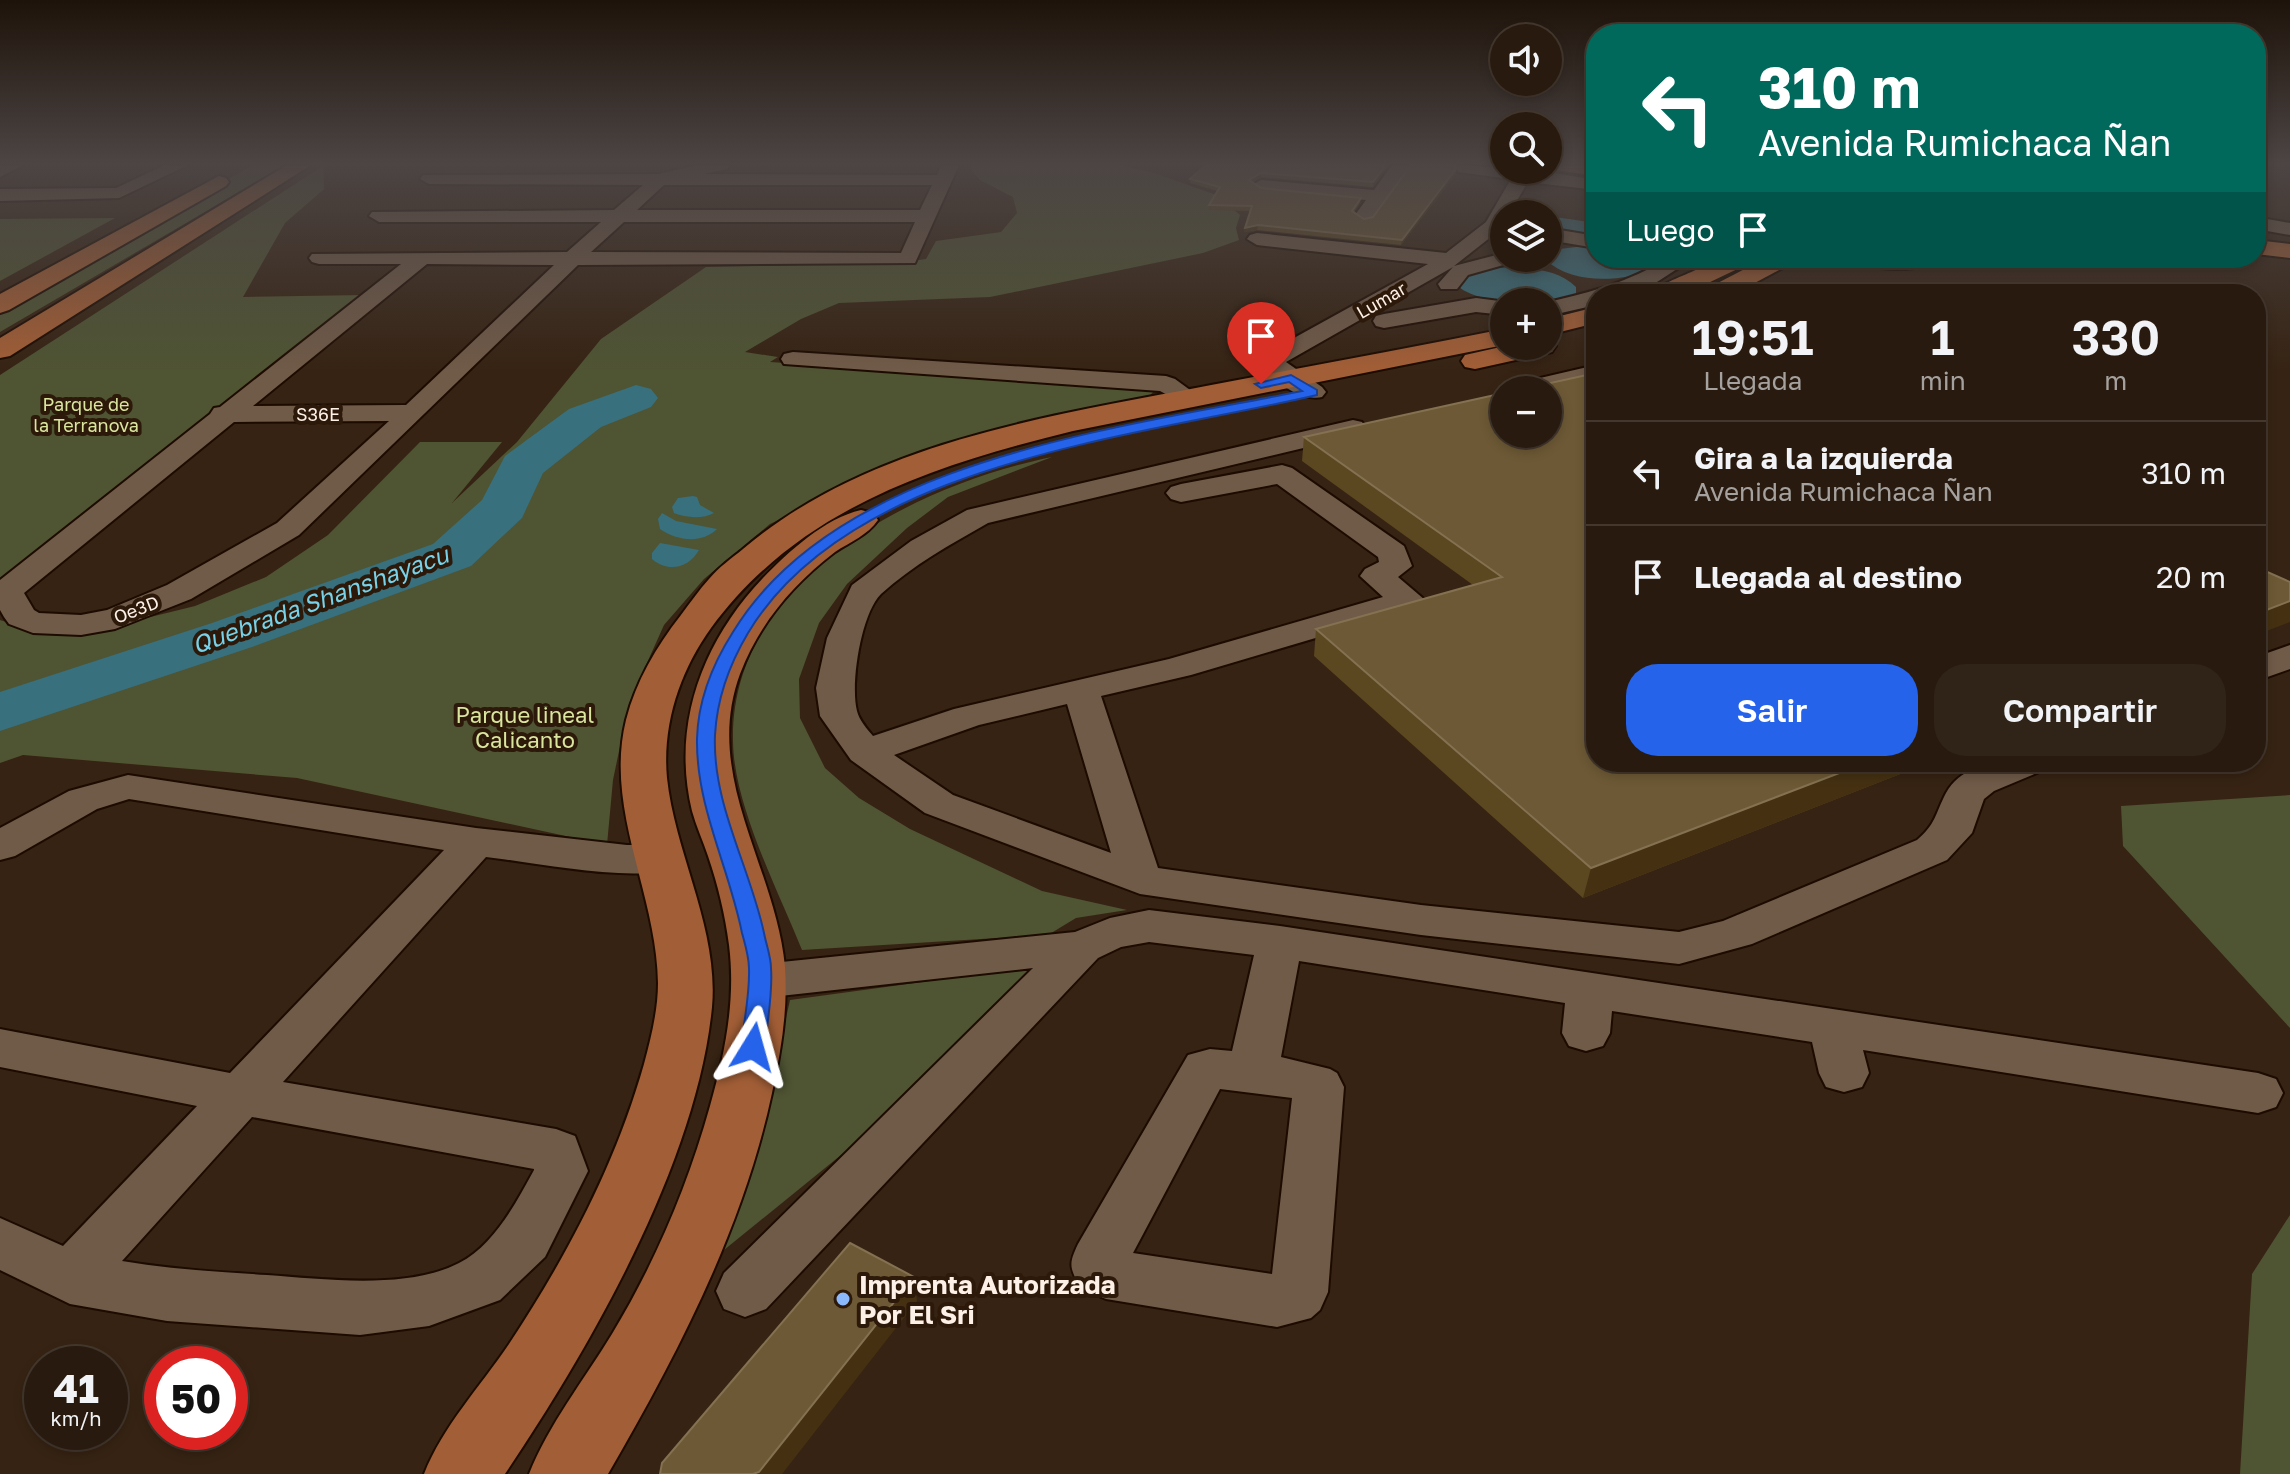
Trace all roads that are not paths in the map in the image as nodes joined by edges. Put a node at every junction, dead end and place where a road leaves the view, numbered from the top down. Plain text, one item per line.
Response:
1 (127, 234) edge
2 (189, 234) edge
3 (599, 234) edge
4 (920, 234) edge
5 (1488, 234) edge
6 (1562, 236) edge
7 (1569, 237) junction
8 (1257, 239) dead end
9 (1562, 240) edge
10 (1586, 240) edge
11 (343, 241) dead end
12 (2266, 242) edge
13 (2290, 244) edge
14 (2266, 248) edge
15 (2290, 251) edge
16 (422, 258) junction
17 (573, 258) junction
18 (1452, 258) junction
19 (1490, 263) edge
20 (1666, 268) edge
21 (1722, 268) edge
22 (1765, 268) edge
23 (1638, 284) edge
24 (1689, 284) edge
25 (1734, 284) edge
26 (1586, 300) edge
27 (0, 305) edge
28 (1562, 306) edge
29 (1586, 318) edge
30 (1384, 321) dead end
31 (1490, 321) edge
32 (1562, 324) edge
33 (1586, 335) edge
34 (1562, 341) edge
35 (0, 350) edge
36 (1490, 354) edge
37 (793, 359) dead end
38 (1586, 374) edge
39 (1562, 380) edge
40 (1302, 385) junction
41 (1188, 398) junction
42 (413, 413) junction
43 (223, 414) junction
44 (1375, 423) edge
45 (1142, 477) junction
46 (688, 629) junction
47 (740, 632) junction
48 (2290, 656) edge
49 (2266, 666) edge
50 (1081, 691) junction
51 (865, 752) junction
52 (2005, 772) edge
53 (476, 842) junction
54 (0, 846) edge
55 (661, 859) junction
56 (1140, 880) junction
57 (1280, 942) junction
58 (1082, 947) junction
59 (761, 981) junction
60 (0, 1048) edge
61 (1252, 1075) junction
62 (2258, 1093) dead end
63 (240, 1095) junction
64 (0, 1242) edge
65 (70, 1278) junction
66 (745, 1291) dead end
67 (461, 1474) edge
68 (566, 1474) edge

1 - 27 main road
2 - 35 main road
3 - 17 street, Oe3D
4 - 17 street
5 - 18 street
6 - 7 street
7 - 9 street
7 - 10 street
8 - 18 street, Lumar
11 - 16 street
12 - 13 main road
14 - 15 main road
16 - 17 street
16 - 43 street, Oe3D
17 - 42 street, Oe3D
18 - 40 street, Lumar
19 - 31 street
20 - 23 street
21 - 24 main road
22 - 25 main road
26 - 28 street
29 - 32 main road
30 - 31 street
31 - 40 main road
33 - 34 main road
36 - 40 main road
37 - 41 street
38 - 39 street
40 - 41 main road
40 - 47 main road
41 - 46 main road
42 - 43 street, S36E
42 - 43 street, Oe3D
44 - 45 street
45 - 50 street
45 - 51 street
46 - 47 main road
46 - 55 main road
47 - 59 main road
48 - 49 street
50 - 51 street
50 - 56 street
51 - 56 street
52 - 56 street
53 - 54 street
53 - 55 street
53 - 63 street
55 - 67 main road
57 - 58 street
57 - 61 street
57 - 62 street
58 - 59 street
58 - 66 street
59 - 68 main road
60 - 63 street
61 - 61 street
63 - 65 street
63 - 65 street
64 - 65 street

